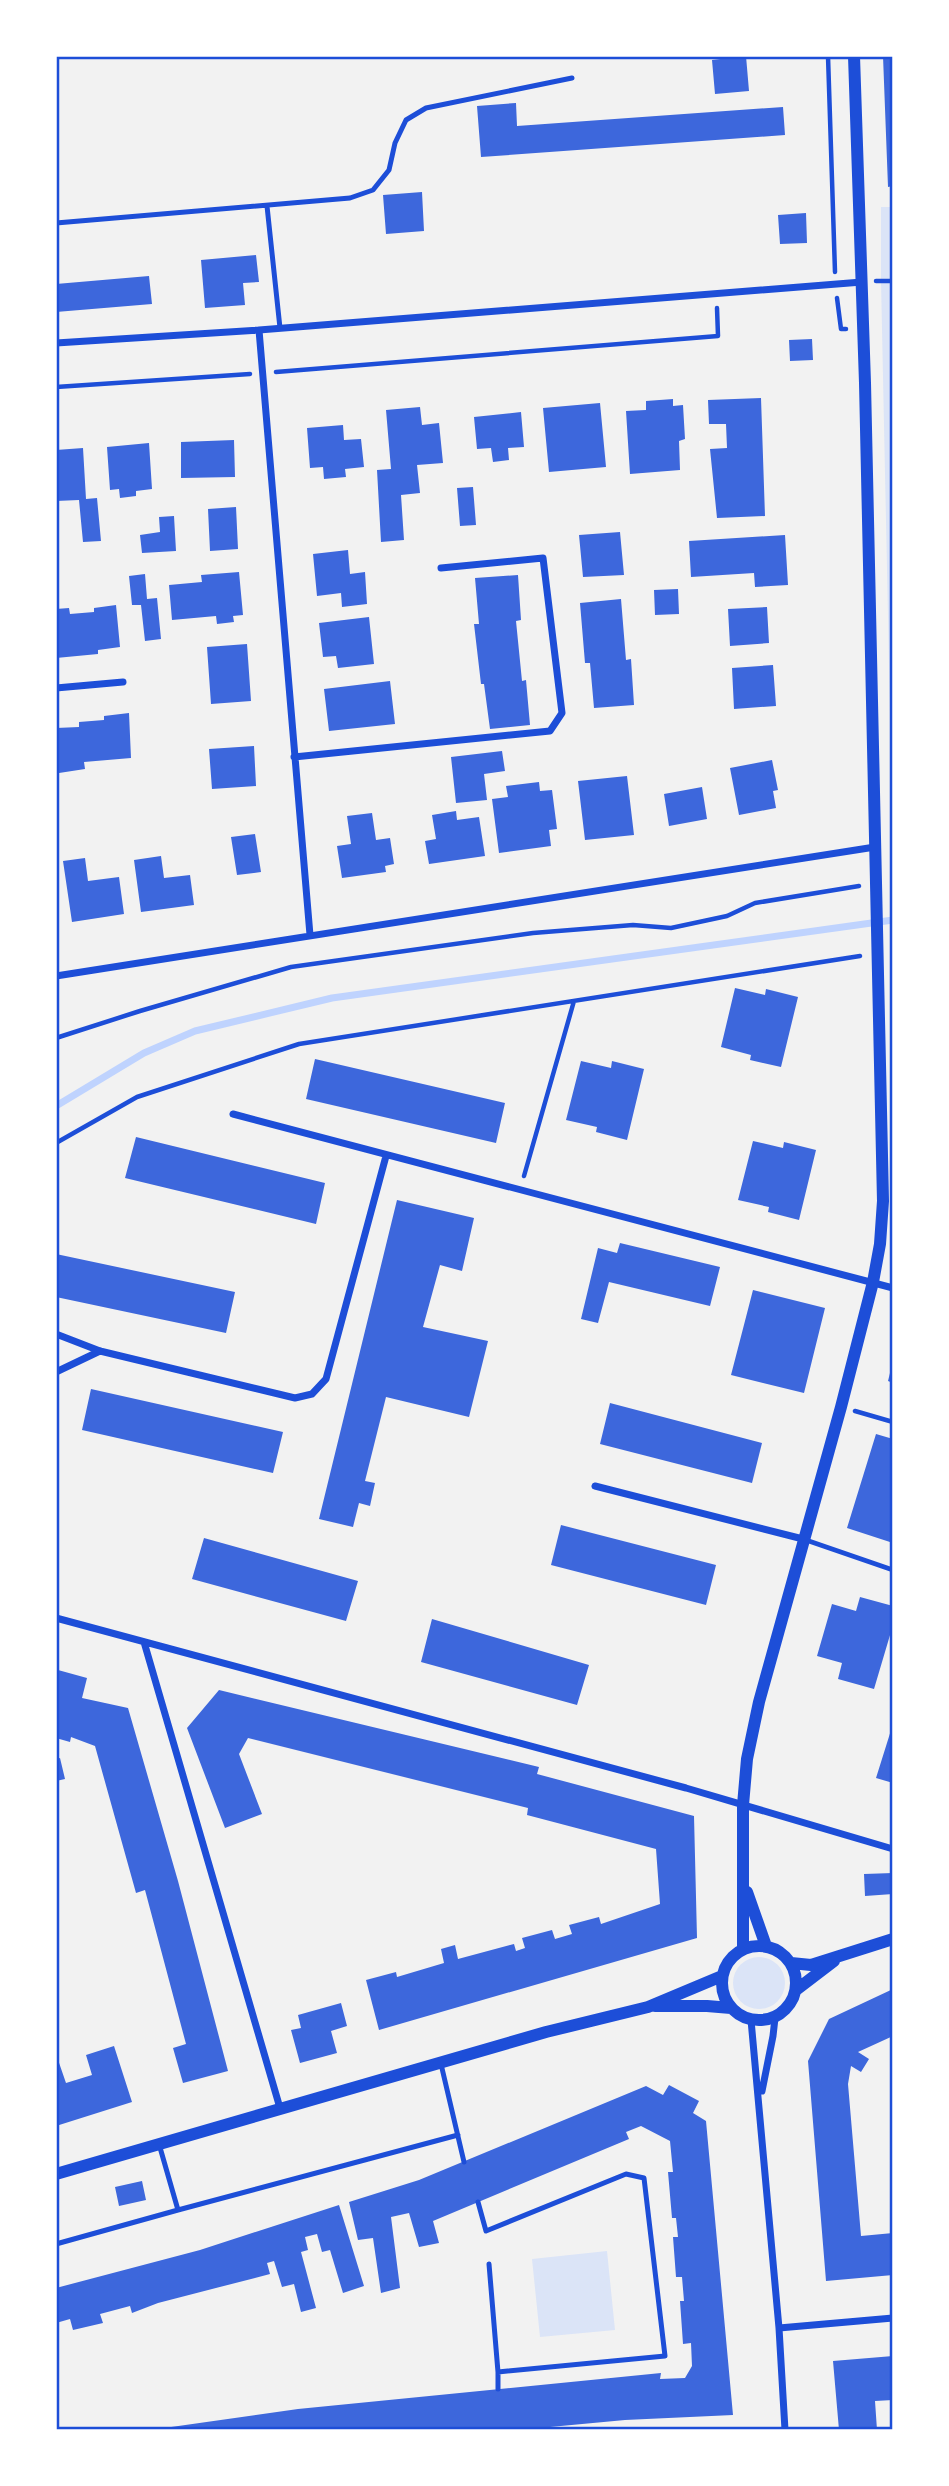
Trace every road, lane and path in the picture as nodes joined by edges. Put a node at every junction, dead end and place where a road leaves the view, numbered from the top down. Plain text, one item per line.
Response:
1 (828, 56) edge
2 (853, 56) edge
3 (572, 78) dead end
4 (267, 206) junction
5 (56, 223) edge
6 (881, 281) dead end
7 (893, 281) edge
8 (862, 282) junction
9 (836, 284) junction
10 (716, 293) junction
11 (280, 328) junction
12 (259, 330) junction
13 (56, 344) edge
14 (262, 374) junction
15 (56, 387) edge
16 (441, 568) dead end
17 (123, 681) dead end
18 (56, 688) edge
19 (294, 757) junction
20 (875, 847) junction
21 (876, 883) junction
22 (310, 935) junction
23 (878, 953) junction
24 (56, 976) edge
25 (574, 1001) junction
26 (56, 1038) edge
27 (233, 1114) dead end
28 (56, 1143) edge
29 (386, 1156) junction
30 (520, 1191) junction
31 (873, 1282) junction
32 (893, 1288) edge
33 (56, 1334) edge
34 (100, 1350) junction
35 (56, 1372) edge
36 (841, 1407) junction
37 (893, 1422) edge
38 (595, 1486) dead end
39 (803, 1539) junction
40 (893, 1570) edge
41 (56, 1618) edge
42 (144, 1642) junction
43 (743, 1805) junction
44 (893, 1849) edge
45 (744, 1881) junction
46 (893, 1939) edge
47 (765, 1946) junction
48 (743, 1949) junction
49 (840, 1956) junction
50 (791, 1963) junction
51 (722, 1976) junction
52 (796, 1990) junction
53 (648, 2007) junction
54 (731, 2008) junction
55 (775, 2018) junction
56 (751, 2020) junction
57 (441, 2064) junction
58 (760, 2099) junction
59 (280, 2108) junction
60 (458, 2135) junction
61 (159, 2144) junction
62 (464, 2162) dead end
63 (56, 2175) edge
64 (478, 2202) dead end
65 (178, 2210) junction
66 (56, 2244) edge
67 (489, 2263) dead end
68 (893, 2318) edge
69 (779, 2328) junction
70 (498, 2372) junction
71 (498, 2389) dead end
72 (785, 2430) edge

1 - 9 path
2 - 8 street
3 - 4 lane
4 - 5 lane
4 - 11 lane
6 - 7 path
8 - 9 street
8 - 20 street
9 - 10 street
10 - 11 street
10 - 14 path
11 - 12 street
12 - 13 street
12 - 14 street
14 - 15 path
14 - 19 street
16 - 19 street
17 - 18 street
19 - 22 street
20 - 21 street
20 - 22 street
21 - 23 street
21 - 26 path
22 - 24 street
23 - 25 path
23 - 31 street
25 - 28 path
25 - 30 path
27 - 29 street
29 - 30 street
29 - 34 street
30 - 31 street
31 - 32 street
31 - 36 street
33 - 34 street
34 - 35 street
36 - 37 path
36 - 39 street
38 - 39 street
39 - 40 lane
39 - 43 street
41 - 42 street
42 - 43 street
42 - 59 street
43 - 44 street
43 - 45 street
45 - 47 street
45 - 48 street
46 - 49 street
47 - 48 street
47 - 50 street
48 - 51 street
49 - 50 street
49 - 52 street
50 - 52 street
51 - 53 street
51 - 54 street
52 - 55 street
53 - 54 street
53 - 57 street
54 - 56 street
55 - 56 street
55 - 58 street
56 - 58 street
57 - 59 street
57 - 60 lane
58 - 69 street
59 - 61 street
60 - 62 lane
60 - 65 lane
61 - 63 street
61 - 65 lane
64 - 70 lane
65 - 66 lane
67 - 70 lane
68 - 69 street
69 - 72 street
70 - 71 lane

